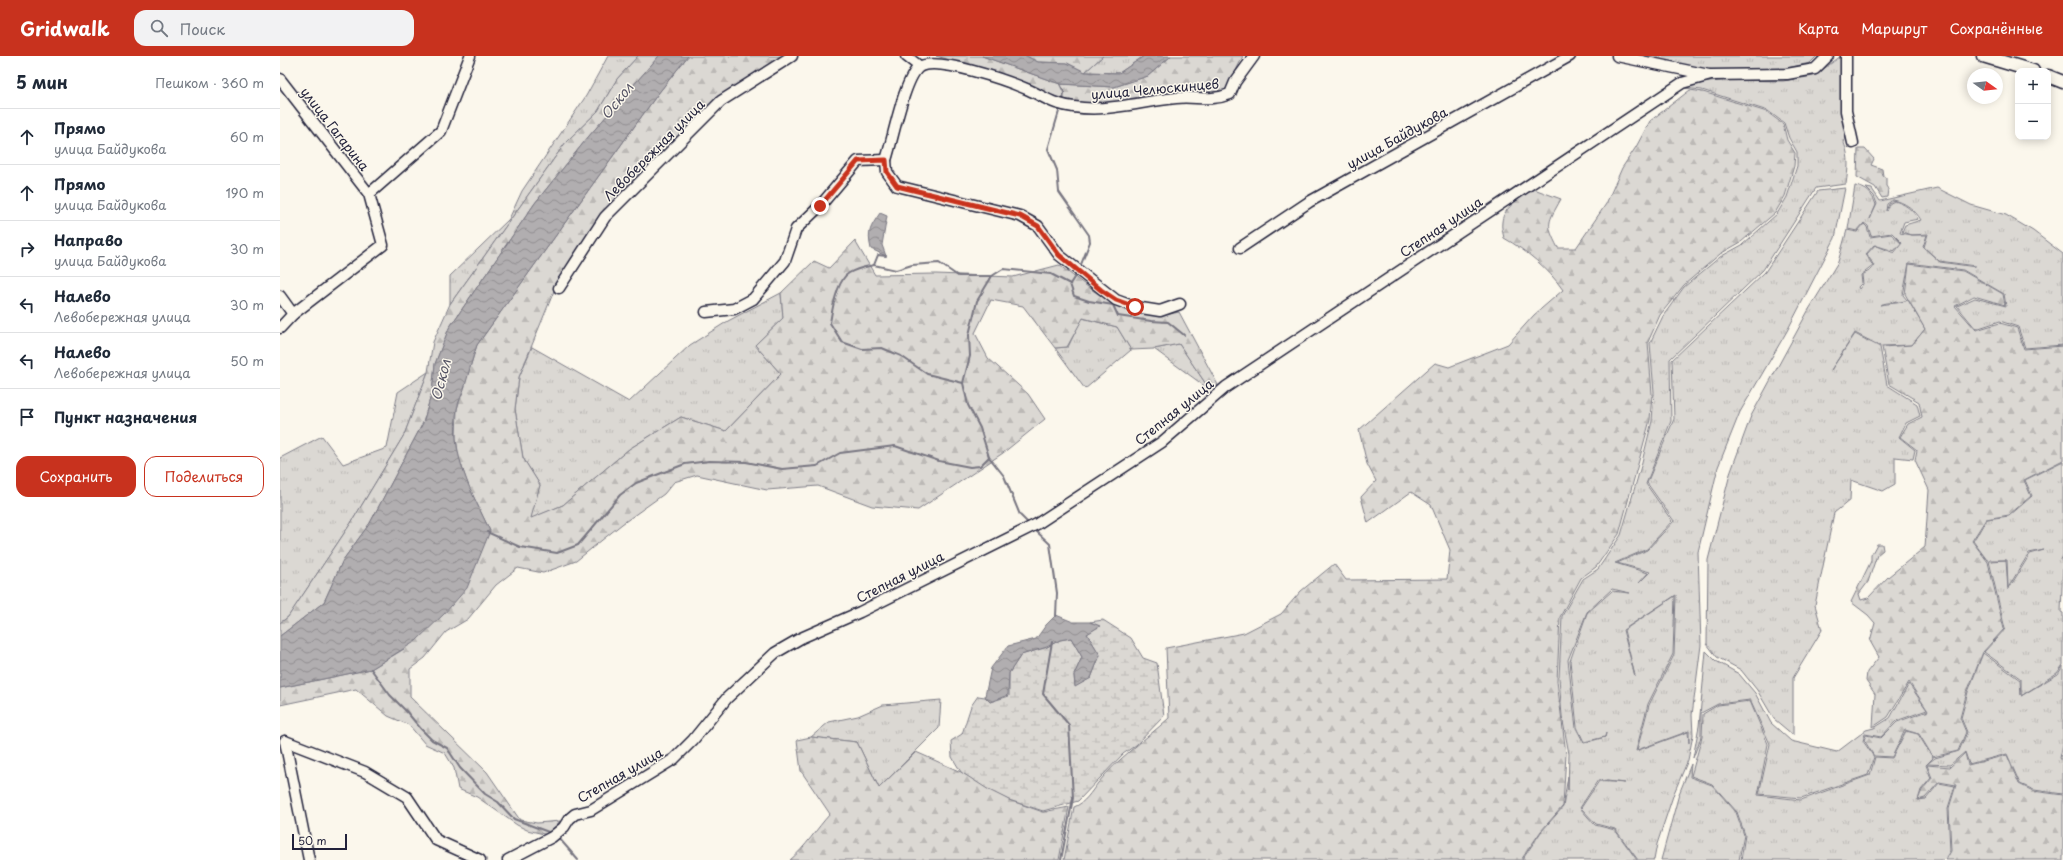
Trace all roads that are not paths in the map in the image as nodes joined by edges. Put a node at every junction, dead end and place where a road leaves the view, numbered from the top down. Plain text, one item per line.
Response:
1 (470, 56) edge
2 (792, 56) edge
3 (906, 56) edge
4 (1254, 56) edge
5 (1570, 56) edge
6 (1617, 56) edge
7 (1828, 56) edge
8 (1846, 56) edge
9 (1986, 56) edge
10 (919, 66) junction
11 (2024, 68) edge
12 (1711, 75) junction
13 (2051, 77) edge
14 (280, 79) edge
15 (2063, 82) edge
16 (1853, 143) dead end
17 (886, 160) junction
18 (369, 194) junction
19 (1240, 248) dead end
20 (560, 288) dead end
21 (280, 296) edge
22 (1180, 304) dead end
23 (706, 312) dead end
24 (294, 314) junction
25 (280, 328) edge
26 (309, 860) edge
27 (480, 860) edge
28 (508, 860) edge

1 - 18 street
2 - 20 street, Левобережная улица
3 - 10 street
4 - 10 street, улица Челюскинцев
5 - 19 street, улица Байдукова
6 - 12 street
7 - 12 street, Степная улица
8 - 16 street
9 - 11 main road
10 - 17 street
12 - 28 street, Степная улица
13 - 15 main road
14 - 18 street, улица Гагарина
17 - 22 street
17 - 23 street
18 - 24 street
21 - 24 street
24 - 25 street
26 - 27 street

